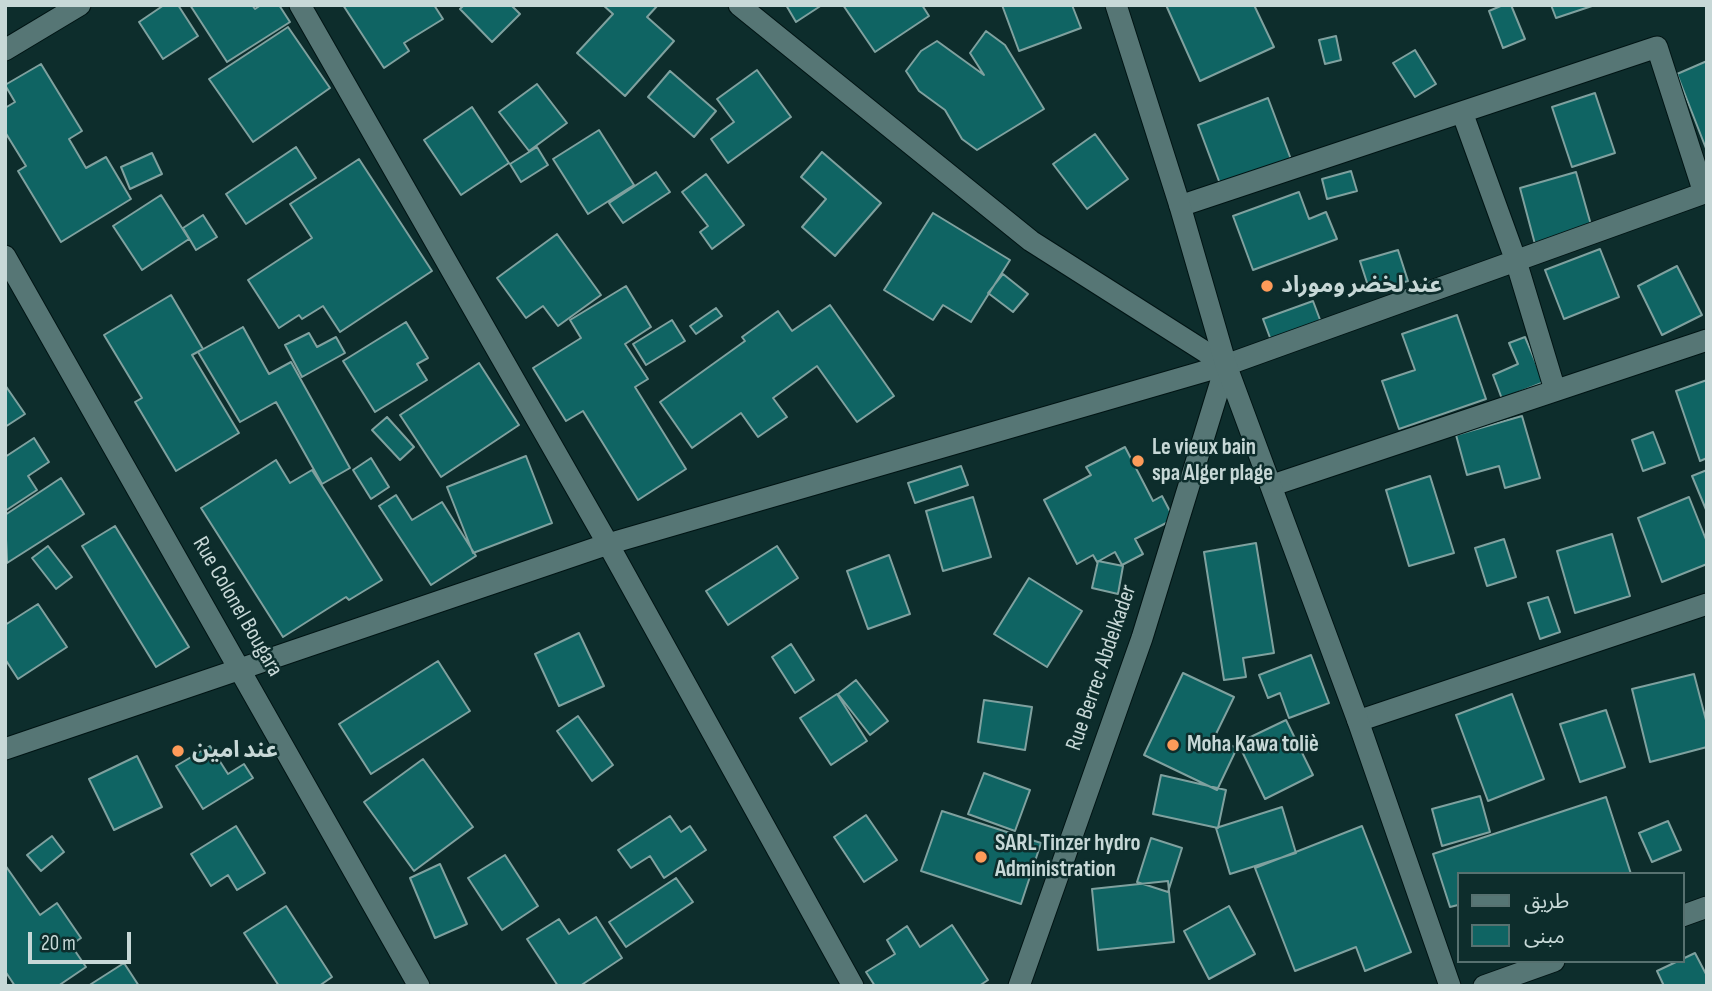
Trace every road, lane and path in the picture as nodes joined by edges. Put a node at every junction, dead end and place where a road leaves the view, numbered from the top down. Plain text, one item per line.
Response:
1 (80, 5) edge
2 (300, 5) edge
3 (739, 5) edge
4 (1116, 5) edge
5 (5, 50) edge
6 (1462, 112) junction
7 (1705, 193) edge
8 (1181, 206) junction
9 (5, 256) edge
10 (1516, 261) junction
11 (1707, 340) edge
12 (1226, 365) junction
13 (1555, 390) junction
14 (1272, 485) junction
15 (608, 544) junction
16 (1707, 604) edge
17 (242, 668) junction
18 (1358, 721) junction
19 (5, 749) edge
20 (1707, 907) edge
21 (1684, 915) edge
22 (1548, 963) edge
23 (419, 986) edge
24 (853, 986) edge
25 (1019, 986) edge
26 (1450, 986) edge
27 (1484, 986) edge

1 - 5 street
2 - 15 street
3 - 12 street
4 - 8 street
6 - 7 street
6 - 8 street
6 - 10 street
7 - 10 street
8 - 12 street
9 - 17 street, Rue Colonel Bougara
10 - 12 street
10 - 13 street
11 - 13 street
12 - 14 street
12 - 15 street
12 - 25 street, Rue Berrec Abdelkader
13 - 14 street
14 - 18 street
15 - 17 street
15 - 24 street
16 - 18 street
17 - 19 street
17 - 23 street, Rue Colonel Bougara
18 - 26 street
20 - 21 street
22 - 27 street

